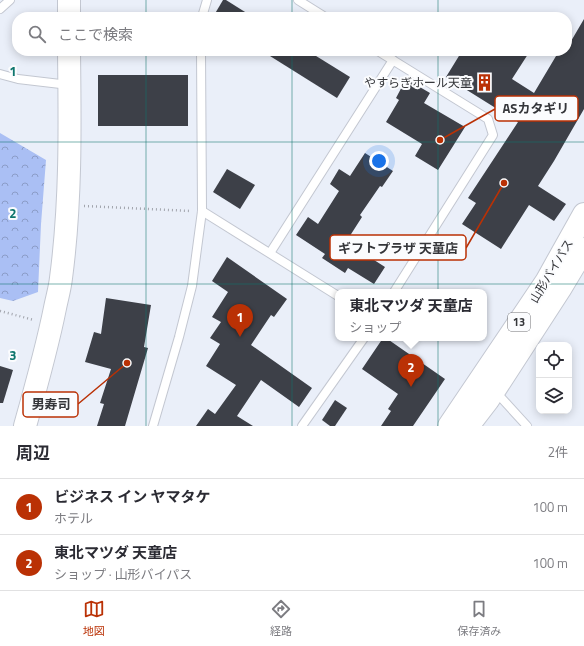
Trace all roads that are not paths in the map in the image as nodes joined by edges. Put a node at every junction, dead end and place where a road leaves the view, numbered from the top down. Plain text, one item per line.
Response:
1 (10, 0) edge
2 (69, 0) edge
3 (207, 0) edge
4 (298, 0) edge
5 (0, 9) edge
6 (69, 12) edge
7 (203, 12) edge
8 (317, 12) edge
9 (70, 56) edge
10 (201, 56) edge
11 (386, 56) edge
12 (393, 60) junction
13 (0, 74) edge
14 (70, 85) junction
15 (202, 211) junction
16 (584, 214) edge
17 (584, 249) edge
18 (270, 253) junction
19 (396, 289) edge
20 (335, 294) edge
21 (362, 341) edge
22 (494, 390) junction
23 (25, 426) edge
24 (153, 426) edge
25 (302, 426) edge
26 (449, 426) edge
27 (468, 426) edge
28 (527, 426) edge

1 - 5 lane
2 - 6 main road
3 - 7 lane
4 - 8 lane
9 - 14 main road
10 - 15 lane
11 - 12 lane
12 - 18 lane
12 - 19 lane
13 - 14 lane
14 - 23 main road
15 - 18 lane
15 - 24 lane
16 - 26 main road, 山形バイパス / 13
17 - 22 main road, 山形バイパス / 13
18 - 20 lane
21 - 25 lane
22 - 27 main road, 山形バイパス / 13
22 - 28 lane

